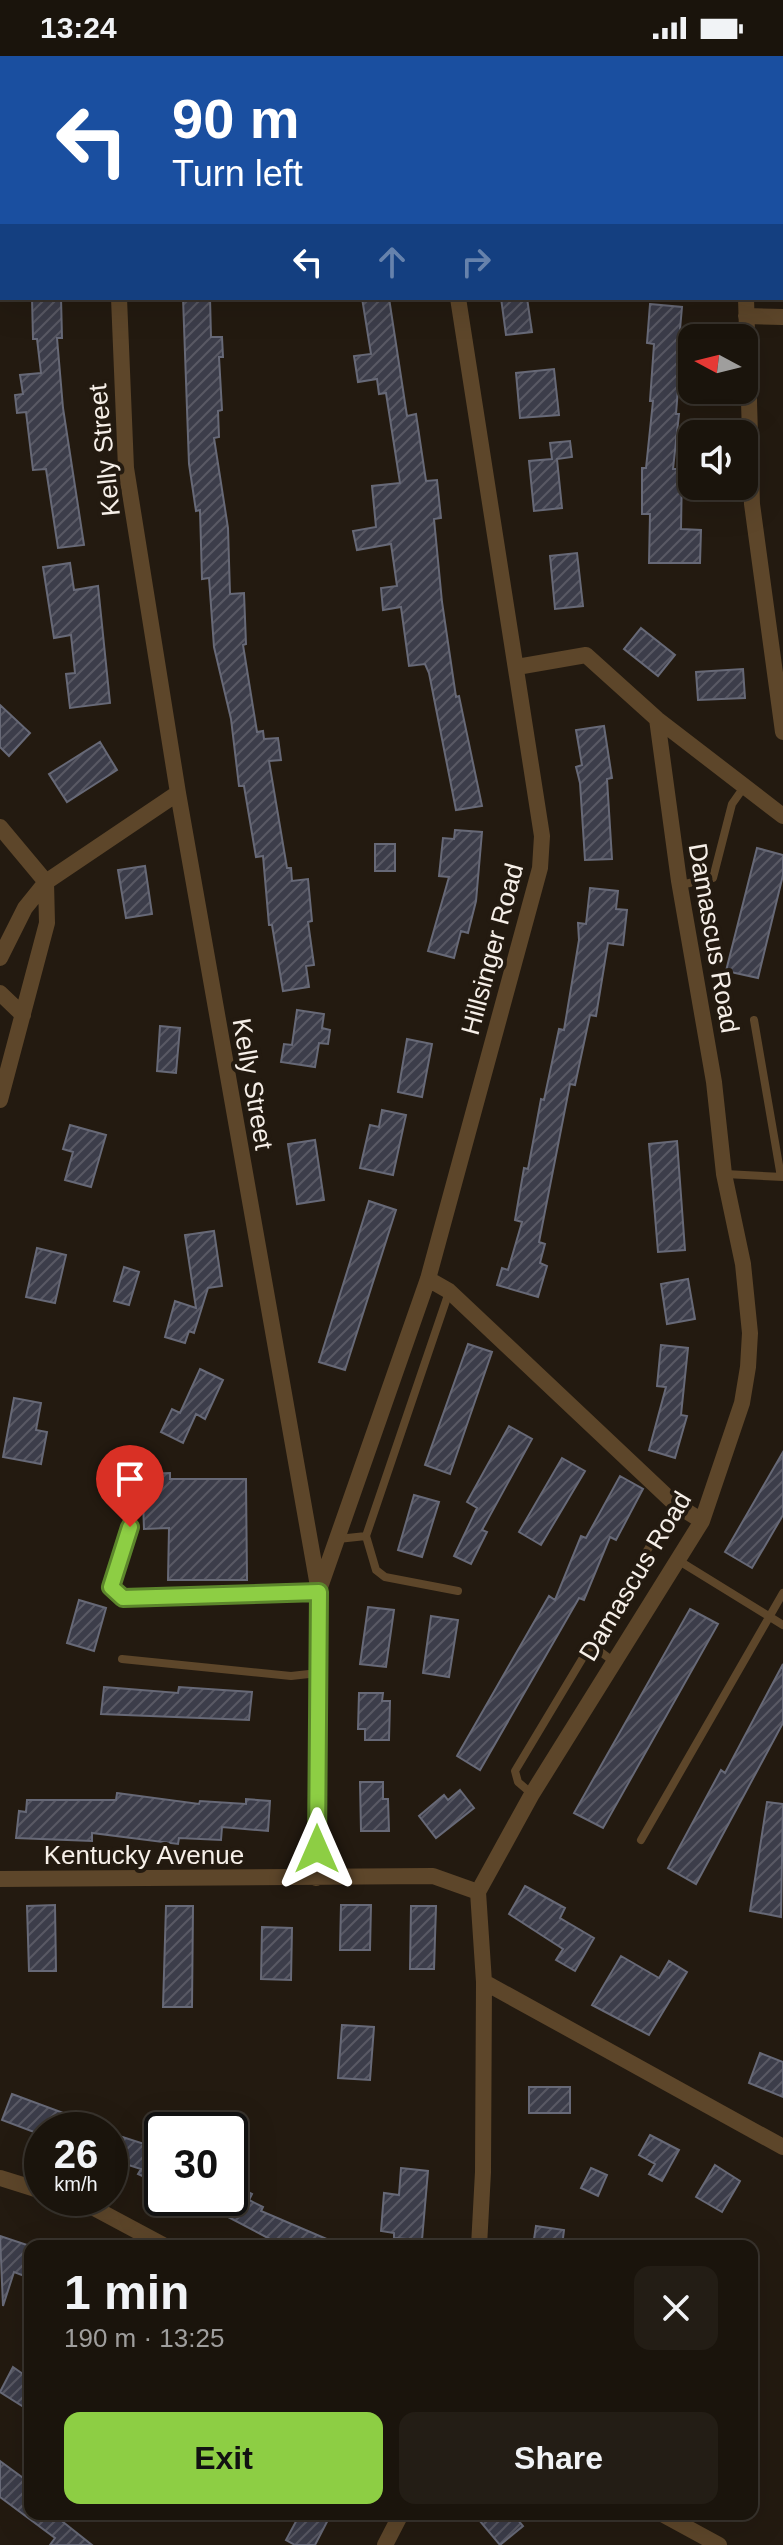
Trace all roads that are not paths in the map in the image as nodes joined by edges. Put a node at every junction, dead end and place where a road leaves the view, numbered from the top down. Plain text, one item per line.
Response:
1 (119, 300) edge
2 (458, 300) edge
3 (746, 300) edge
4 (746, 316) junction
5 (783, 317) edge
6 (517, 667) junction
7 (657, 719) junction
8 (783, 732) edge
9 (744, 786) junction
10 (178, 793) junction
11 (783, 816) edge
12 (0, 827) edge
13 (46, 882) junction
14 (680, 885) junction
15 (0, 958) edge
16 (0, 993) edge
17 (23, 1015) junction
18 (754, 1020) dead end
19 (0, 1100) edge
20 (724, 1174) junction
21 (782, 1177) edge
22 (428, 1279) junction
23 (449, 1291) junction
24 (675, 1504) junction
25 (702, 1521) junction
26 (130, 1527) dead end
27 (366, 1536) junction
28 (337, 1539) junction
29 (676, 1559) junction
30 (458, 1591) dead end
31 (319, 1592) junction
32 (783, 1593) edge
33 (771, 1620) junction
34 (783, 1625) edge
35 (591, 1645) junction
36 (122, 1659) dead end
37 (613, 1661) junction
38 (318, 1673) junction
39 (532, 1794) junction
40 (641, 1840) dead end
41 (316, 1878) junction
42 (0, 1879) edge
43 (478, 1892) junction
44 (484, 1982) junction
45 (783, 2147) edge
46 (0, 2178) edge
47 (24, 2185) edge
48 (109, 2216) edge
49 (154, 2240) edge
50 (479, 2240) edge
51 (398, 2520) edge
52 (673, 2520) edge
53 (385, 2545) edge
54 (719, 2545) edge

1 - 10 street, Kelly Street
2 - 6 street, Hillsinger Road
3 - 4 street
4 - 5 street
4 - 8 street
6 - 7 street
6 - 22 street, Hillsinger Road
7 - 9 street
7 - 14 street, Damascus Road
9 - 11 street
9 - 14 lane
10 - 13 street
10 - 31 street, Kelly Street
12 - 13 street
13 - 15 street
13 - 17 street
14 - 20 street, Damascus Road
16 - 17 street
17 - 19 street
18 - 21 lane
20 - 21 lane
20 - 25 street, Damascus Road
22 - 23 street
22 - 28 street, Hillsinger Road
23 - 24 street
23 - 27 lane
24 - 25 street
24 - 35 lane
25 - 29 street, Damascus Road
26 - 31 lane
27 - 28 lane
27 - 30 lane
28 - 31 street, Hillsinger Road
29 - 33 lane
29 - 37 street, Damascus Road
31 - 38 street, Kelly Street
32 - 33 lane
33 - 34 lane
33 - 40 lane
35 - 37 lane
35 - 39 lane
36 - 38 lane
37 - 39 street, Damascus Road
38 - 41 street, Kelly Street
39 - 43 street, Damascus Road
41 - 42 street, Kentucky Avenue
41 - 43 street, Kentucky Avenue
43 - 44 street
44 - 45 street
44 - 50 street
46 - 47 street
48 - 49 street
51 - 53 street
52 - 54 street

